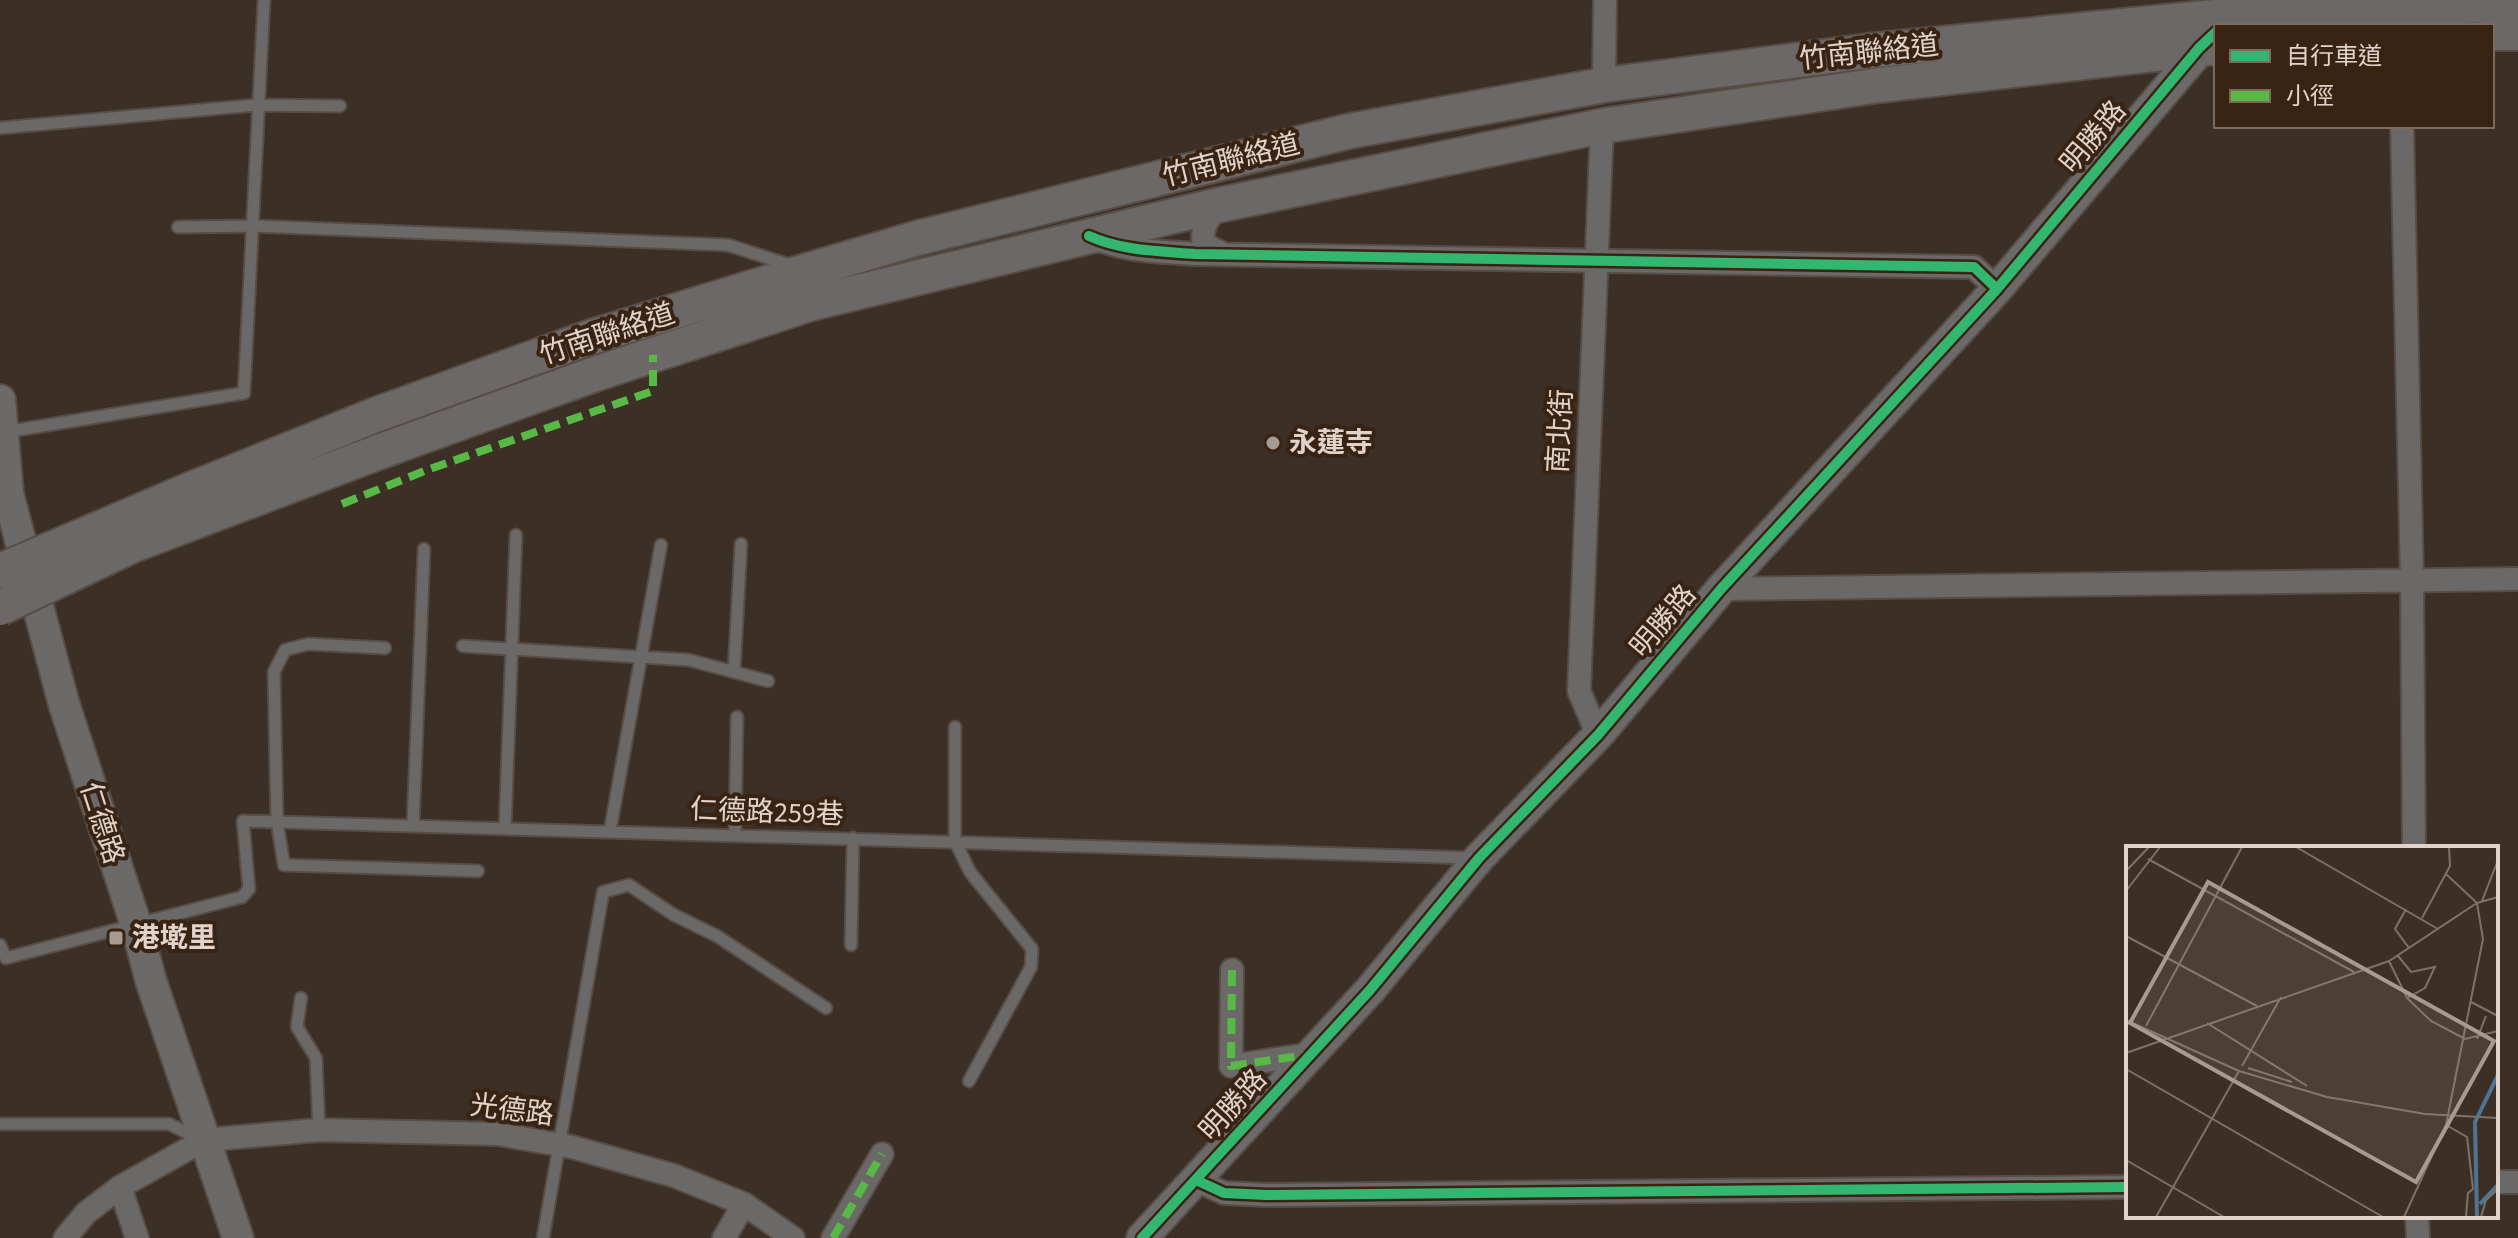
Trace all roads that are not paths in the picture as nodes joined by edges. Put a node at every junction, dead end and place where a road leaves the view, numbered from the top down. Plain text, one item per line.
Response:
1 (264, 0) edge
2 (1605, 0) edge
3 (2518, 4) edge
4 (2272, 24) edge
5 (2214, 29) edge
6 (2214, 29) edge
7 (2494, 33) edge
8 (2518, 33) edge
9 (2214, 38) edge
10 (1604, 85) junction
11 (257, 105) junction
12 (340, 106) dead end
13 (1602, 126) junction
14 (0, 128) edge
15 (2402, 128) edge
16 (1219, 205) junction
17 (253, 226) junction
18 (178, 227) dead end
19 (1089, 236) junction
20 (1223, 254) junction
21 (1598, 262) junction
22 (809, 287) junction
23 (1997, 289) junction
24 (0, 400) edge
25 (2, 433) junction
26 (4, 494) edge
27 (516, 535) dead end
28 (741, 544) dead end
29 (661, 545) dead end
30 (424, 549) dead end
31 (0, 571) edge
32 (2518, 579) edge
33 (2412, 581) junction
34 (1721, 589) junction
35 (0, 608) edge
36 (463, 646) dead end
37 (385, 648) dead end
38 (513, 649) junction
39 (643, 658) junction
40 (734, 672) junction
41 (768, 681) dead end
42 (737, 717) dead end
43 (955, 727) dead end
44 (1598, 735) junction
45 (277, 822) junction
46 (413, 826) junction
47 (505, 828) junction
48 (610, 831) junction
49 (735, 835) junction
50 (853, 838) junction
51 (955, 841) junction
52 (2414, 846) edge
53 (1479, 858) junction
54 (478, 871) dead end
55 (136, 925) junction
56 (0, 945) edge
57 (851, 945) dead end
58 (1232, 970) dead end
59 (301, 998) dead end
60 (826, 1008) dead end
61 (1312, 1054) junction
62 (969, 1081) dead end
63 (0, 1124) edge
64 (319, 1130) junction
65 (204, 1140) junction
66 (561, 1145) junction
67 (882, 1154) dead end
68 (1196, 1180) junction
69 (120, 1187) junction
70 (2126, 1187) edge
71 (744, 1204) junction
72 (2417, 1218) edge
73 (65, 1238) edge
74 (137, 1238) edge
75 (238, 1238) edge
76 (543, 1238) edge
77 (724, 1238) edge
78 (793, 1238) edge
79 (833, 1238) edge
80 (1142, 1238) edge
81 (2418, 1238) edge

1 - 11 lane
2 - 10 street
3 - 4 main road, 竹南聯絡道
5 - 10 main road, 竹南聯絡道
6 - 13 main road, 竹南聯絡道
7 - 8 main road
9 - 23 street, 明勝路
10 - 22 main road, 竹南聯絡道
11 - 12 lane
11 - 14 lane
11 - 17 lane
13 - 16 main road, 竹南聯絡道
13 - 21 street, 南北街
15 - 33 street
16 - 19 main road, 竹南聯絡道
16 - 20 street
17 - 18 lane
17 - 22 lane
17 - 25 lane
19 - 20 street
19 - 22 main road, 竹南聯絡道
20 - 21 street
21 - 23 street
21 - 44 street, 南北街
22 - 31 main road, 竹南聯絡道, bridge
22 - 35 main road, 竹南聯絡道, bridge
23 - 34 street, 明勝路
24 - 25 street, 仁德路
25 - 26 street, 仁德路
26 - 55 street, 仁德路
27 - 38 lane
28 - 40 lane
29 - 39 lane
30 - 46 lane
32 - 33 street
33 - 34 street
33 - 52 street
34 - 44 street, 明勝路
36 - 38 lane
37 - 45 lane
38 - 39 lane
38 - 47 lane
39 - 40 lane
39 - 48 lane
40 - 41 lane
42 - 49 lane
43 - 51 lane
44 - 53 street, 明勝路
45 - 46 lane, 仁德路259巷
45 - 54 lane
45 - 55 lane, 仁德路259巷
46 - 47 lane, 仁德路259巷
47 - 48 lane, 仁德路259巷
48 - 49 lane, 仁德路259巷
49 - 50 lane, 仁德路259巷
50 - 51 lane, 仁德路259巷
50 - 57 lane
51 - 53 lane, 仁德路259巷
51 - 62 lane
53 - 61 street, 明勝路
55 - 56 lane
55 - 65 street, 仁德路
58 - 61 street
59 - 64 lane
60 - 66 lane
61 - 68 street, 明勝路
63 - 65 lane
64 - 65 street, 光德路
64 - 66 street, 光德路
65 - 69 street
65 - 75 street, 仁德路
66 - 71 street, 光德路
66 - 76 lane
67 - 79 street
68 - 70 street
68 - 80 street, 明勝路
69 - 73 street
69 - 74 street
71 - 77 street
71 - 78 street, 光德路
72 - 81 street

